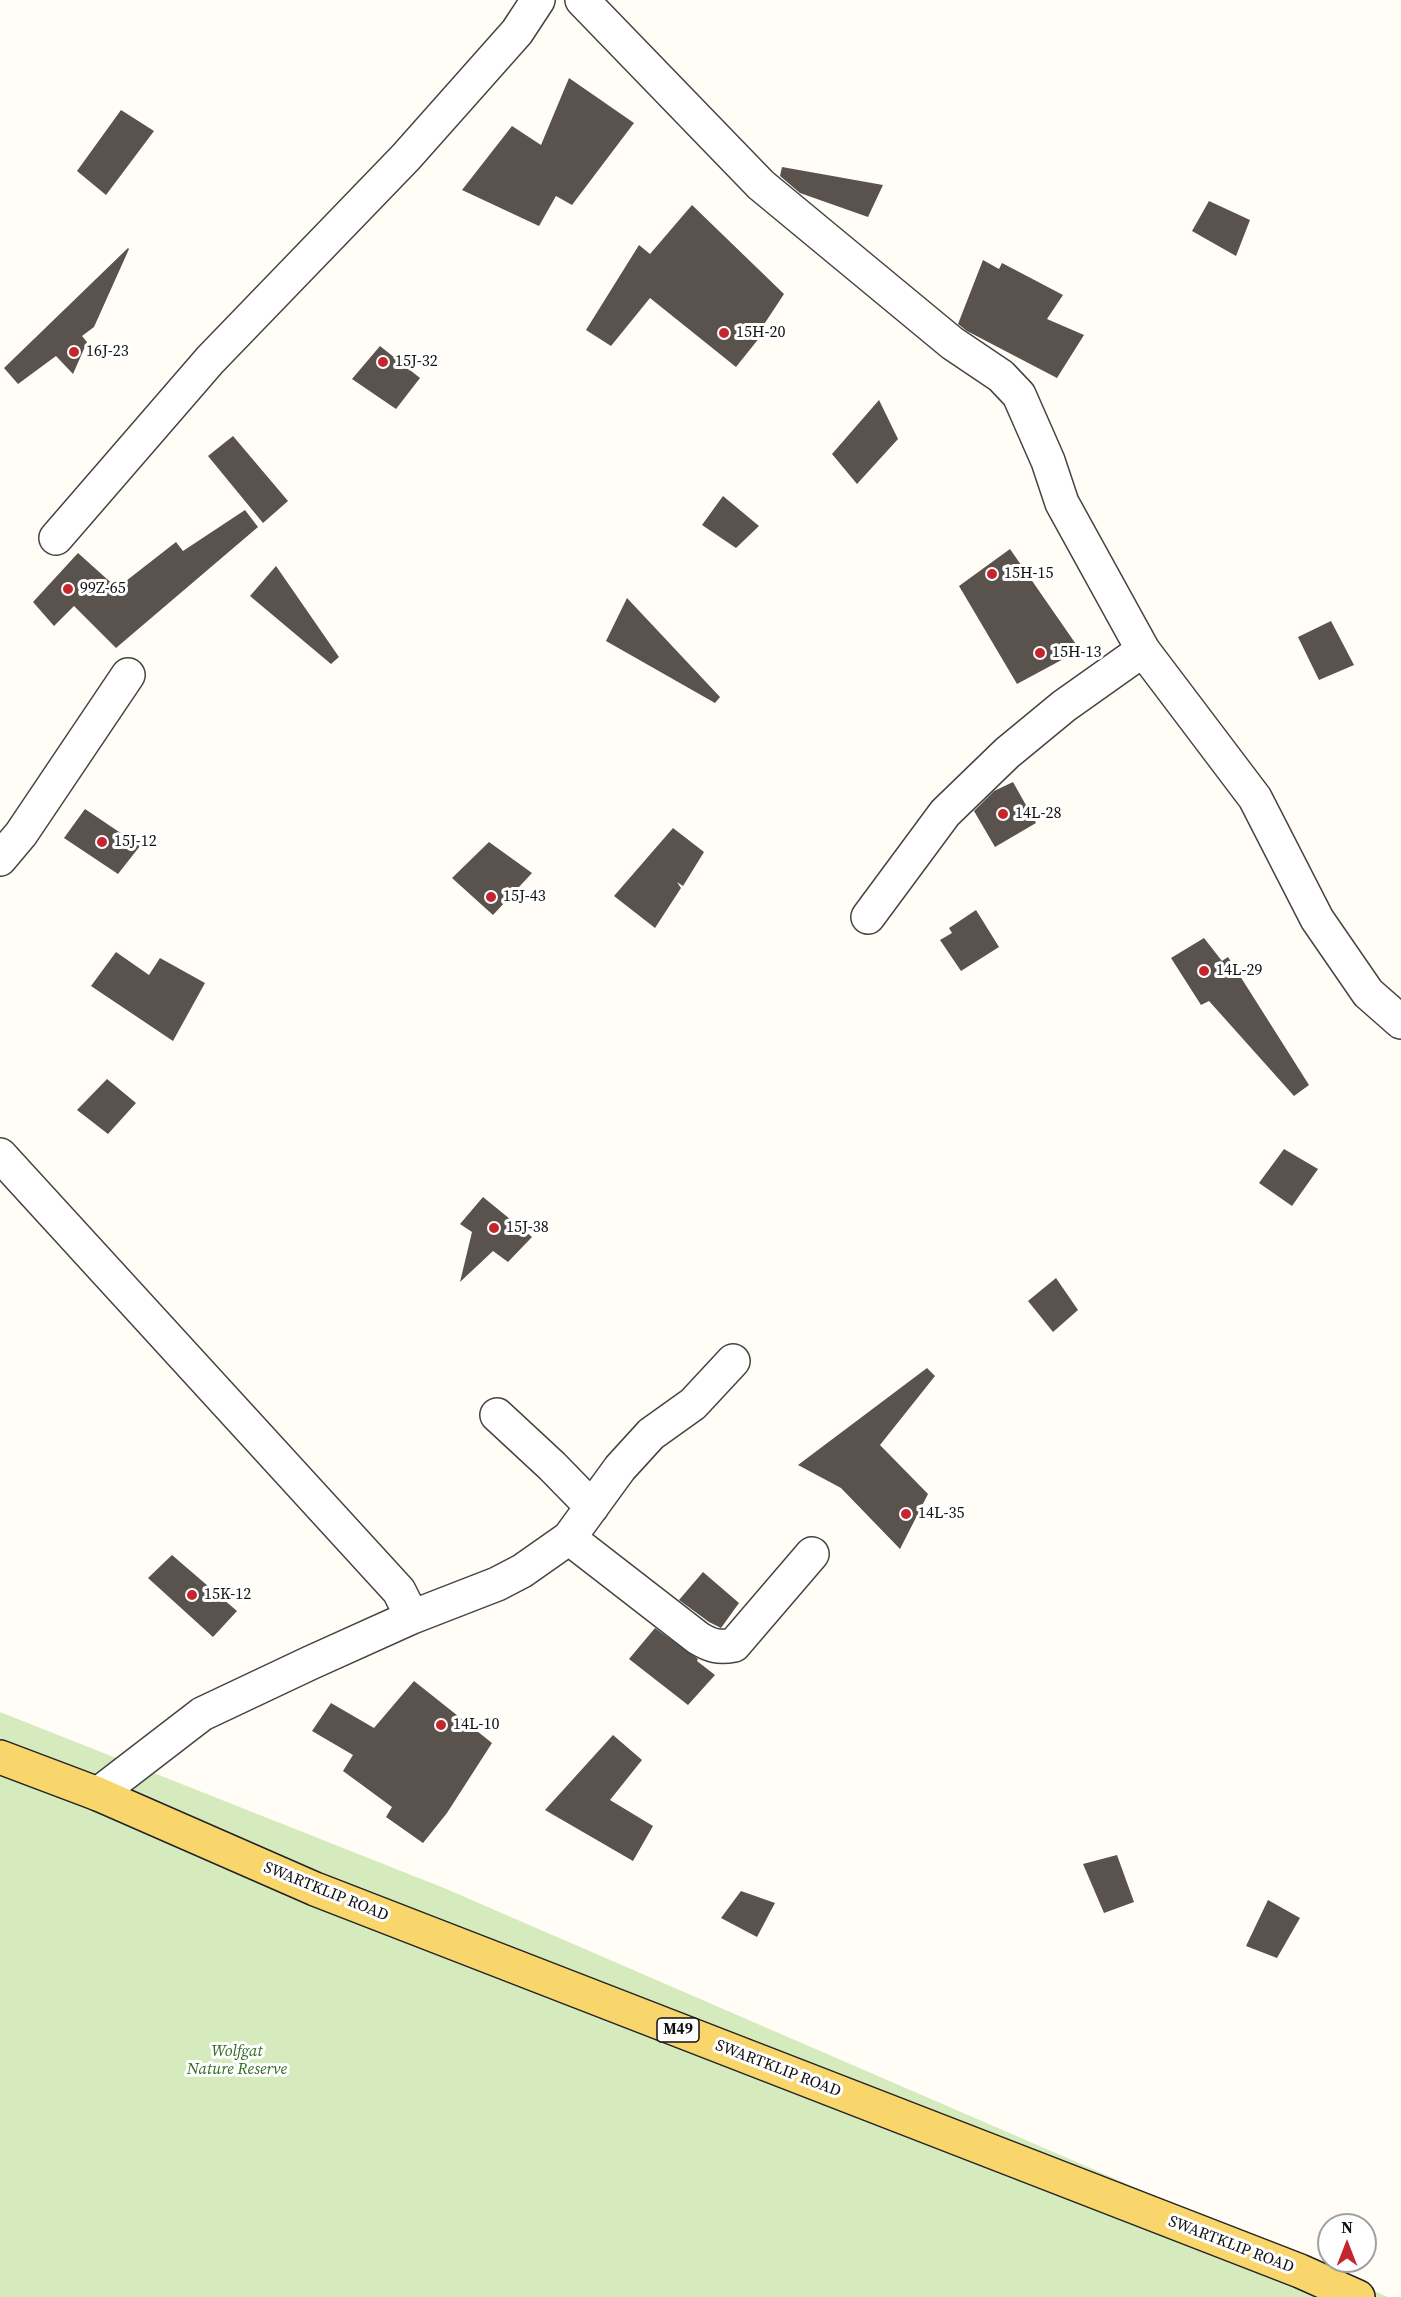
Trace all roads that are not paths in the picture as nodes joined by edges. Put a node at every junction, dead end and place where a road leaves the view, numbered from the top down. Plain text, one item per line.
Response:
1 (538, 0) edge
2 (582, 0) edge
3 (56, 538) dead end
4 (1143, 650) junction
5 (128, 675) dead end
6 (0, 859) edge
7 (868, 917) dead end
8 (1401, 1022) edge
9 (0, 1155) edge
10 (733, 1361) dead end
11 (497, 1415) dead end
12 (592, 1507) junction
13 (569, 1538) junction
14 (812, 1554) dead end
15 (412, 1617) junction
16 (0, 1757) edge
17 (98, 1794) junction
18 (1358, 2297) edge

1 - 3 street
2 - 4 street
4 - 7 street
4 - 8 street
5 - 6 street
9 - 15 street
10 - 12 street
11 - 12 street
12 - 13 street
13 - 14 street
13 - 15 street
15 - 17 street
16 - 17 main road, SWARTKLIP ROAD / M49
17 - 18 main road, SWARTKLIP ROAD / M49

